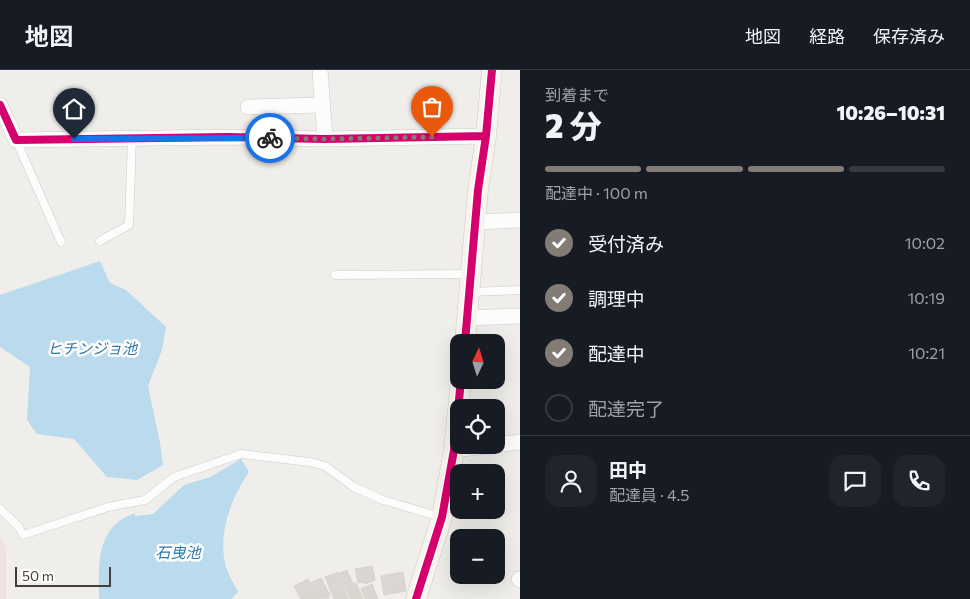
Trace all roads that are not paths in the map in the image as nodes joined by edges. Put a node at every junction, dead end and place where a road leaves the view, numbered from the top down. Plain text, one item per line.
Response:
1 (320, 70) edge
2 (492, 70) edge
3 (0, 105) edge
4 (323, 105) junction
5 (248, 107) dead end
6 (486, 136) junction
7 (132, 138) junction
8 (325, 139) junction
9 (16, 140) junction
10 (520, 220) edge
11 (476, 222) junction
12 (100, 241) dead end
13 (61, 242) dead end
14 (335, 275) dead end
15 (470, 283) junction
16 (520, 290) edge
17 (520, 316) edge
18 (467, 318) junction
19 (466, 334) edge
20 (520, 442) edge
21 (505, 444) edge
22 (453, 454) edge
23 (0, 509) edge
24 (442, 517) junction
25 (416, 599) edge

1 - 4 street
2 - 6 street
3 - 9 street
4 - 5 street
4 - 8 street
6 - 8 street
6 - 11 street
7 - 8 street
7 - 9 street
7 - 12 lane
9 - 13 lane
10 - 11 street
11 - 15 street
14 - 15 lane
15 - 16 lane
15 - 18 street
17 - 18 street
18 - 19 street
20 - 21 street
22 - 24 street
23 - 24 lane
24 - 25 street

